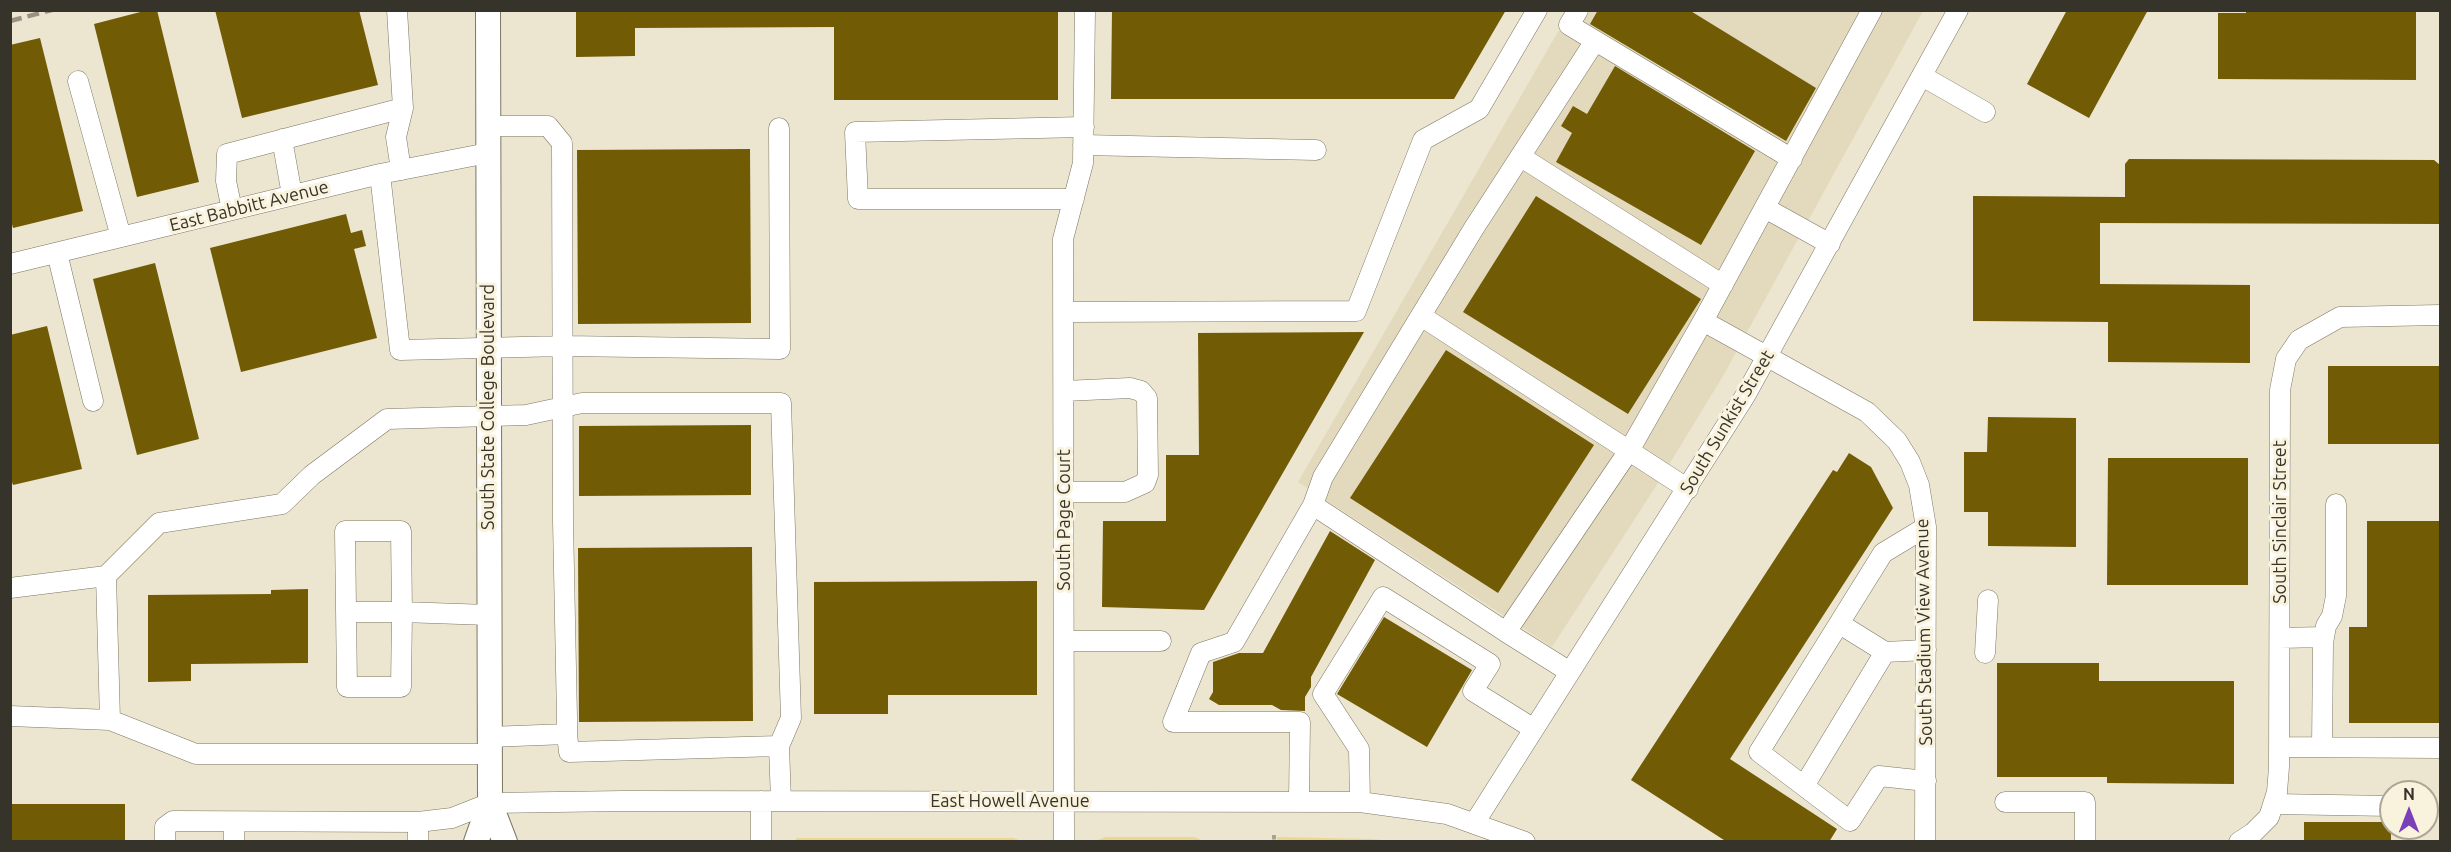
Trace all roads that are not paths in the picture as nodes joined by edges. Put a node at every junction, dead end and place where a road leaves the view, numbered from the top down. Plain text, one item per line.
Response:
1 (397, 10) edge
2 (488, 10) edge
3 (1085, 10) edge
4 (1537, 10) edge
5 (1578, 10) edge
6 (1872, 10) edge
7 (1958, 10) edge
8 (1594, 41) junction
9 (1922, 76) junction
10 (78, 81) dead end
11 (403, 108) junction
12 (1985, 112) dead end
13 (488, 126) junction
14 (779, 128) dead end
15 (1084, 136) junction
16 (282, 139) junction
17 (1316, 150) dead end
18 (488, 153) junction
19 (1521, 157) junction
20 (1792, 159) junction
21 (401, 170) junction
22 (380, 174) junction
23 (292, 195) junction
24 (1074, 199) junction
25 (1765, 208) junction
26 (232, 210) junction
27 (120, 237) junction
28 (1830, 244) junction
29 (57, 253) junction
30 (10, 264) edge
31 (1723, 285) junction
32 (1063, 312) junction
33 (2440, 315) edge
34 (1421, 316) junction
35 (1703, 321) junction
36 (563, 346) junction
37 (488, 347) junction
38 (1766, 357) junction
39 (1064, 391) junction
40 (93, 401) dead end
41 (563, 407) junction
42 (488, 414) junction
43 (1630, 449) junction
44 (1688, 489) junction
45 (1064, 492) junction
46 (2336, 504) dead end
47 (1313, 505) junction
48 (1926, 527) junction
49 (106, 576) junction
50 (10, 588) edge
51 (1988, 600) dead end
52 (346, 612) junction
53 (402, 612) junction
54 (489, 615) junction
55 (1840, 624) junction
56 (1506, 632) junction
57 (2324, 637) junction
58 (2280, 638) junction
59 (1064, 641) junction
60 (1161, 641) dead end
61 (1926, 650) junction
62 (1885, 652) junction
63 (1985, 653) dead end
64 (1570, 672) junction
65 (10, 716) edge
66 (110, 720) junction
67 (1534, 729) junction
68 (567, 734) junction
69 (489, 745) junction
70 (779, 746) junction
71 (2280, 747) junction
72 (2322, 747) junction
73 (2440, 748) edge
74 (1926, 781) junction
75 (1804, 786) junction
76 (771, 801) junction
77 (1063, 801) junction
78 (1299, 801) junction
79 (1359, 802) junction
80 (2005, 802) dead end
81 (490, 803) junction
82 (2273, 804) junction
83 (2379, 806) edge
84 (418, 822) junction
85 (1474, 822) junction
86 (234, 832) edge
87 (165, 842) edge
88 (418, 842) edge
89 (476, 842) edge
90 (505, 842) edge
91 (761, 842) edge
92 (1064, 842) edge
93 (1525, 842) edge
94 (1926, 842) edge
95 (2085, 842) edge
96 (2239, 842) edge

1 - 11 street
2 - 13 main road, South State College Boulevard
3 - 15 street, South Page Court
4 - 32 street
5 - 8 street
6 - 20 street
7 - 9 street, South Sunkist Street
8 - 19 street
8 - 20 street
9 - 12 street
9 - 28 street, South Sunkist Street
10 - 27 street
11 - 16 street
11 - 21 street
13 - 18 main road, South State College Boulevard
13 - 36 street
14 - 36 street
15 - 17 street
15 - 24 street, South Page Court
15 - 24 street
16 - 23 street
16 - 26 street
18 - 21 street, East Babbitt Avenue
18 - 37 main road, South State College Boulevard
19 - 31 street
19 - 34 street
20 - 25 street
21 - 22 street, East Babbitt Avenue
22 - 23 street, East Babbitt Avenue
22 - 37 street
23 - 26 street, East Babbitt Avenue
24 - 32 street, South Page Court
25 - 28 street
25 - 31 street
26 - 27 street, East Babbitt Avenue
27 - 29 street, East Babbitt Avenue
28 - 38 street, South Sunkist Street
29 - 30 street, East Babbitt Avenue
29 - 40 street
31 - 35 street
32 - 39 street, South Page Court
33 - 58 street, South Sinclair Street
34 - 43 street
34 - 47 street
35 - 38 street, South Stadium View Avenue
35 - 43 street
36 - 37 street
36 - 41 street
37 - 42 main road, South State College Boulevard
38 - 44 street, South Sunkist Street
38 - 48 street, South Stadium View Avenue
39 - 45 street, South Page Court
39 - 45 street
41 - 42 street
41 - 68 street
41 - 70 street
42 - 49 street
42 - 54 main road, South State College Boulevard
43 - 44 street
43 - 56 street
44 - 64 street, South Sunkist Street
45 - 59 street, South Page Court
46 - 57 street
47 - 56 street
47 - 78 street
48 - 55 street
48 - 61 street, South Stadium View Avenue
49 - 50 street
49 - 66 street
51 - 63 street
52 - 53 street
52 - 53 street
52 - 53 street
53 - 54 street
54 - 69 main road, South State College Boulevard
55 - 62 street
55 - 75 street
56 - 64 street
57 - 58 street
57 - 72 street
58 - 71 street, South Sinclair Street
59 - 60 street
59 - 77 street, South Page Court
61 - 62 street
61 - 74 street, South Stadium View Avenue
62 - 75 street
64 - 67 street, South Sunkist Street
65 - 66 street
66 - 69 street
67 - 79 street
67 - 85 street, South Sunkist Street
68 - 69 street
68 - 70 street
69 - 81 main road, South State College Boulevard
70 - 76 street
71 - 72 street
71 - 82 street, South Sinclair Street
72 - 73 street
74 - 75 street
74 - 94 street, South Stadium View Avenue
76 - 77 street, East Howell Avenue
76 - 81 street, East Howell Avenue
76 - 91 street
77 - 78 street, East Howell Avenue
77 - 92 street, South Page Court
78 - 79 street, East Howell Avenue
79 - 85 street, East Howell Avenue
80 - 95 street
81 - 84 street
81 - 89 main road, South State College Boulevard
81 - 90 main road, South State College Boulevard
82 - 83 street
82 - 96 street, South Sinclair Street
84 - 86 street
84 - 88 street
85 - 93 street, East Howell Avenue
86 - 87 street

